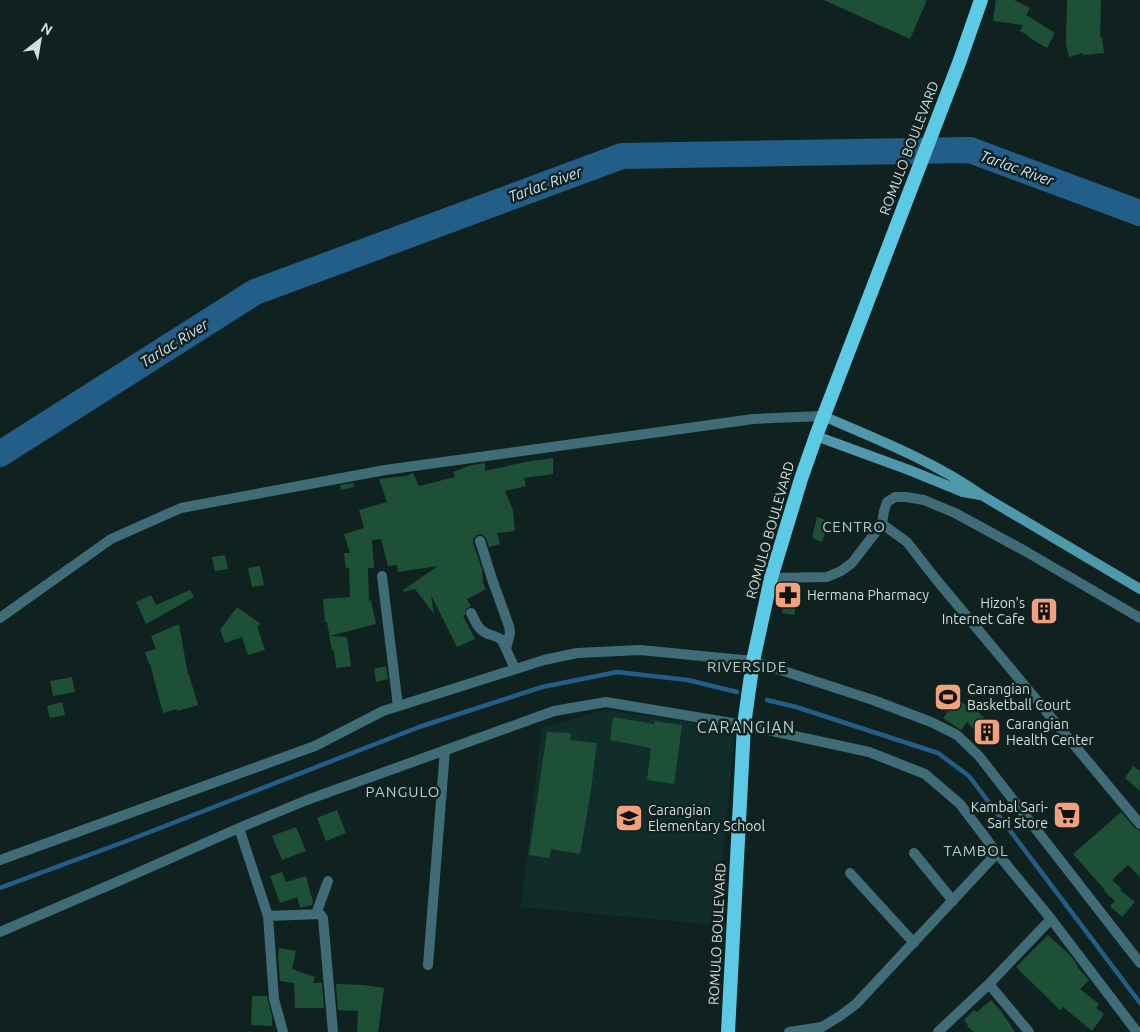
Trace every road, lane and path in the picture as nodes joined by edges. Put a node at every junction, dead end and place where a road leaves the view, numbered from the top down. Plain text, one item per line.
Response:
1 (977, 2) edge
2 (823, 416) junction
3 (816, 436) junction
4 (983, 496) junction
5 (882, 524) junction
6 (480, 541) dead end
7 (382, 576) dead end
8 (771, 578) junction
9 (1140, 589) edge
10 (471, 613) dead end
11 (0, 618) edge
12 (1140, 618) edge
13 (506, 649) junction
14 (753, 661) junction
15 (515, 669) junction
16 (398, 706) junction
17 (744, 725) junction
18 (445, 750) junction
19 (1140, 824) edge
20 (239, 828) junction
21 (914, 853) dead end
22 (997, 853) junction
23 (0, 860) edge
24 (850, 872) dead end
25 (328, 881) dead end
26 (953, 901) junction
27 (316, 914) junction
28 (268, 916) junction
29 (1051, 918) junction
30 (0, 932) edge
31 (914, 943) junction
32 (1140, 963) edge
33 (428, 965) dead end
34 (989, 984) junction
35 (945, 1030) edge
36 (283, 1032) edge
37 (333, 1032) edge
38 (728, 1032) edge
39 (789, 1032) edge
40 (1029, 1032) edge
41 (1137, 1032) edge

1 - 2 highway, ROMULO BOULEVARD
2 - 3 highway, ROMULO BOULEVARD
2 - 4 main road
2 - 11 street
3 - 4 main road
3 - 8 highway, ROMULO BOULEVARD
4 - 9 main road
5 - 8 street
5 - 12 street
5 - 19 street
6 - 13 street
7 - 16 street
8 - 14 highway, ROMULO BOULEVARD
10 - 13 street
13 - 15 street
14 - 15 street
14 - 17 highway, ROMULO BOULEVARD
14 - 32 street
15 - 16 street
16 - 23 street
17 - 18 street
17 - 22 street
17 - 38 highway, ROMULO BOULEVARD
18 - 20 street
18 - 33 street
20 - 28 street
20 - 30 street
21 - 26 street
22 - 26 street
22 - 29 street
24 - 31 street
25 - 27 street
26 - 31 street
27 - 28 street
27 - 37 street
28 - 36 street
29 - 34 street
29 - 41 street
31 - 39 street
34 - 35 street
34 - 40 street

